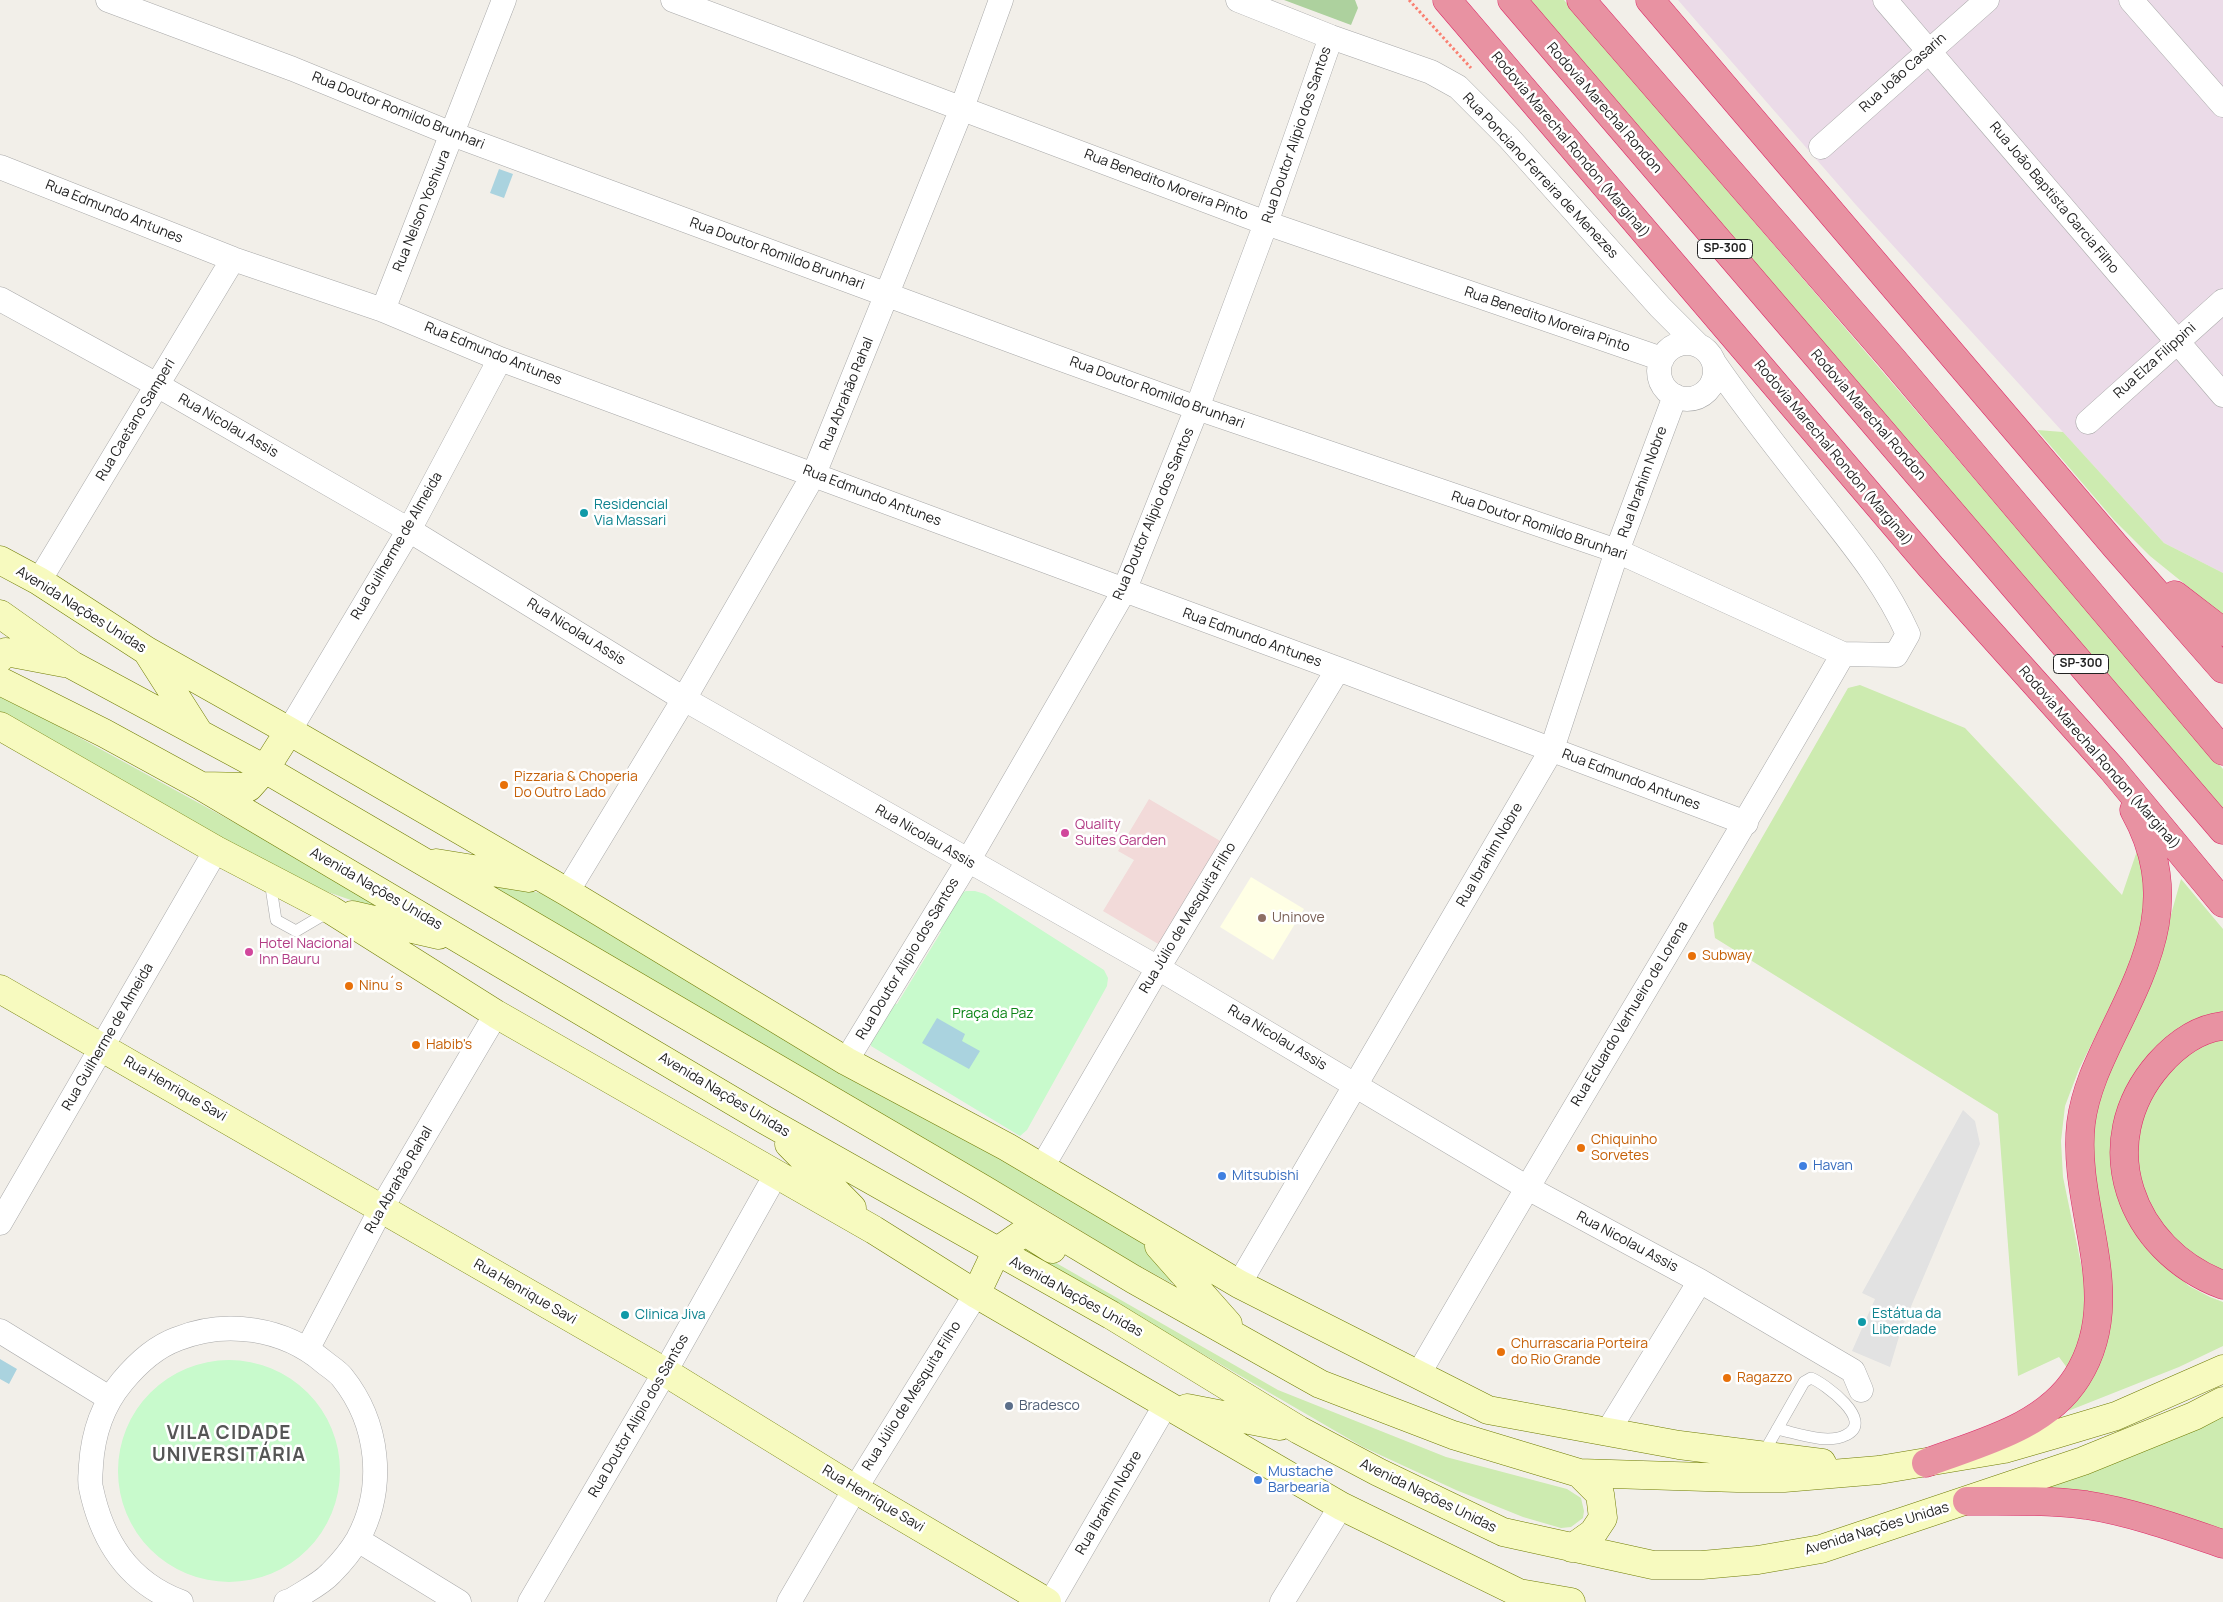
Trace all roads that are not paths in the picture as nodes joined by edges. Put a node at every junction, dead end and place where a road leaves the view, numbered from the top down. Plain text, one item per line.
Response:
1 (504, 0) edge
2 (674, 0) edge
3 (1001, 0) edge
4 (1238, 0) edge
5 (1447, 0) edge
6 (1512, 0) edge
7 (1580, 0) edge
8 (1650, 0) edge
9 (1885, 0) edge
10 (1987, 0) edge
11 (2131, 0) edge
12 (117, 2) edge
13 (1331, 37) junction
14 (1928, 50) junction
15 (2223, 105) edge
16 (962, 108) junction
17 (452, 134) junction
18 (1821, 147) dead end
19 (0, 167) edge
20 (1266, 223) junction
21 (233, 259) junction
22 (887, 294) junction
23 (0, 299) edge
24 (2223, 301) edge
25 (1660, 307) junction
26 (383, 310) junction
27 (2176, 342) junction
28 (1697, 344) junction
29 (1665, 355) junction
30 (500, 359) junction
31 (1715, 364) junction
32 (157, 385) junction
33 (1708, 390) junction
34 (2223, 395) edge
35 (1675, 396) junction
36 (1739, 398) junction
37 (1198, 408) junction
38 (2088, 422) dead end
39 (814, 474) junction
40 (409, 530) junction
41 (2116, 547) junction
42 (1617, 551) junction
43 (0, 560) edge
44 (39, 581) junction
45 (1124, 591) junction
46 (0, 614) edge
47 (2223, 632) edge
48 (147, 651) junction
49 (1843, 654) junction
50 (0, 658) edge
51 (72, 665) junction
52 (1338, 669) junction
53 (2223, 669) edge
54 (0, 681) edge
55 (684, 699) junction
56 (0, 726) edge
57 (289, 731) junction
58 (200, 734) junction
59 (1552, 749) junction
60 (2223, 751) edge
61 (265, 769) junction
62 (2112, 770) junction
63 (201, 786) junction
64 (1746, 824) junction
65 (2223, 830) edge
66 (216, 850) junction
67 (420, 861) junction
68 (968, 861) junction
69 (556, 887) junction
70 (2223, 903) edge
71 (331, 910) junction
72 (466, 942) junction
73 (1158, 968) junction
74 (0, 989) edge
75 (496, 1014) junction
76 (2223, 1026) edge
77 (102, 1047) junction
78 (846, 1061) junction
79 (1356, 1085) junction
80 (765, 1120) junction
81 (1040, 1169) junction
82 (775, 1176) junction
83 (1526, 1188) junction
84 (380, 1210) junction
85 (0, 1223) edge
86 (1143, 1228) junction
87 (874, 1230) junction
88 (996, 1252) junction
89 (1133, 1279) junction
90 (1700, 1281) junction
91 (1239, 1284) junction
92 (2223, 1285) edge
93 (976, 1294) junction
94 (0, 1331) edge
95 (1240, 1338) junction
96 (308, 1348) junction
97 (2223, 1369) edge
98 (665, 1372) junction
99 (1418, 1375) junction
100 (1838, 1375) junction
101 (109, 1398) junction
102 (2223, 1401) edge
103 (1166, 1404) junction
104 (1777, 1429) junction
105 (1299, 1430) junction
106 (1608, 1431) junction
107 (1762, 1456) junction
108 (1926, 1463) junction
109 (1878, 1470) junction
110 (1579, 1473) junction
111 (855, 1489) junction
112 (1967, 1501) junction
113 (1341, 1506) junction
114 (358, 1540) junction
115 (2223, 1544) edge
116 (1572, 1548) junction
117 (1516, 1597) edge
118 (167, 1600) edge
119 (286, 1602) edge
120 (459, 1602) edge
121 (530, 1602) edge
122 (789, 1602) edge
123 (1046, 1602) edge
124 (1051, 1602) edge
125 (1282, 1602) edge
126 (1571, 1602) edge

1 - 17 street, Rua Nelson Yoshiura
2 - 16 street, Rua Benedito Moreira Pinto
3 - 16 street, Rua Abrahão Rahal
4 - 13 street, Rua Ponciano Ferreira de Menezes
5 - 62 highway, Rodovia Marechal Rondon (Marginal)
6 - 65 highway, Rodovia Marechal Rondon / SP-300
7 - 60 highway
8 - 41 highway
9 - 14 street, Rua João Baptista Garcia Filho
10 - 14 street, Rua João Casarin
11 - 15 street
12 - 17 street, Rua Doutor Romildo Brunhari
13 - 20 street, Rua Doutor Alipio dos Santos
13 - 25 street, Rua Ponciano Ferreira de Menezes
14 - 18 street, Rua João Casarin
14 - 27 street, Rua João Baptista Garcia Filho
16 - 20 street, Rua Benedito Moreira Pinto
16 - 22 street, Rua Abrahão Rahal
17 - 22 street, Rua Doutor Romildo Brunhari
17 - 26 street, Rua Nelson Yoshiura
19 - 21 street, Rua Edmundo Antunes
20 - 29 street, Rua Benedito Moreira Pinto
20 - 37 street, Rua Doutor Alipio dos Santos
21 - 26 street, Rua Edmundo Antunes
21 - 32 street, Rua Caetano Samperi
22 - 37 street, Rua Doutor Romildo Brunhari
22 - 39 street, Rua Abrahão Rahal
23 - 32 street, Rua Nicolau Assis
24 - 27 street, Rua Elza Filippini
25 - 28 street, Rua Ponciano Ferreira de Menezes
25 - 29 street
26 - 30 street, Rua Edmundo Antunes
27 - 34 street, Rua João Baptista Garcia Filho
27 - 38 street, Rua Elza Filippini
28 - 29 street
28 - 31 street
29 - 35 street
30 - 39 street, Rua Edmundo Antunes
30 - 40 street, Rua Guilherme de Almeida
31 - 33 street
31 - 36 street, Rua Doutor Romildo Brunhari
32 - 40 street, Rua Nicolau Assis
32 - 44 street, Rua Caetano Samperi
33 - 35 street
33 - 36 street
35 - 42 street, Rua Ibrahim Nobre
36 - 49 street, Rua Doutor Romildo Brunhari
37 - 42 street, Rua Doutor Romildo Brunhari
37 - 45 street, Rua Doutor Alipio dos Santos
39 - 45 street, Rua Edmundo Antunes
39 - 55 street, Rua Abrahão Rahal
40 - 55 street, Rua Nicolau Assis
40 - 57 street, Rua Guilherme de Almeida
41 - 47 highway
41 - 53 highway
42 - 49 street, Rua Doutor Romildo Brunhari
42 - 59 street, Rua Ibrahim Nobre
43 - 44 main road, Avenida Nações Unidas
44 - 48 main road, Avenida Nações Unidas
45 - 52 street, Rua Edmundo Antunes
45 - 68 street, Rua Doutor Alipio dos Santos
46 - 51 main road, Avenida Nações Unidas
48 - 57 main road, Avenida Nações Unidas
48 - 58 main road
49 - 64 street, Rua Eduardo Verhueiro de Lorena
50 - 51 main road
51 - 58 main road, Avenida Nações Unidas
52 - 59 street, Rua Edmundo Antunes
52 - 73 street, Rua Júlio de Mesquita Filho
54 - 63 main road, Avenida Nações Unidas
55 - 68 street, Rua Nicolau Assis
55 - 69 street, Rua Abrahão Rahal
56 - 66 main road
57 - 61 main road
57 - 69 main road, Avenida Nações Unidas
58 - 61 main road, Avenida Nações Unidas
59 - 64 street, Rua Edmundo Antunes
59 - 79 street, Rua Ibrahim Nobre
61 - 63 main road
61 - 67 main road, Avenida Nações Unidas
62 - 70 highway, Rodovia Marechal Rondon (Marginal)
62 - 108 highway
63 - 72 main road, Avenida Nações Unidas
64 - 83 street, Rua Eduardo Verhueiro de Lorena
66 - 71 main road
66 - 77 street, Rua Guilherme de Almeida
67 - 69 main road
67 - 89 main road, Avenida Nações Unidas
68 - 73 street, Rua Nicolau Assis
68 - 78 street, Rua Doutor Alipio dos Santos
69 - 78 main road, Avenida Nações Unidas
71 - 72 main road
71 - 75 main road
72 - 80 main road, Avenida Nações Unidas
73 - 79 street, Rua Nicolau Assis
73 - 81 street, Rua Júlio de Mesquita Filho
74 - 77 main road, Rua Henrique Savi
75 - 82 main road
75 - 84 street, Rua Abrahão Rahal
76 - 92 highway
77 - 84 main road, Rua Henrique Savi
77 - 85 street, Rua Guilherme de Almeida
78 - 81 main road, Avenida Nações Unidas
79 - 83 street, Rua Nicolau Assis
79 - 91 street, Rua Ibrahim Nobre
80 - 87 main road
80 - 88 main road, Avenida Nações Unidas
81 - 86 main road, Avenida Nações Unidas
82 - 87 main road
82 - 98 street, Rua Doutor Alipio dos Santos
83 - 90 street, Rua Nicolau Assis
83 - 99 street, Rua Eduardo Verhueiro de Lorena
84 - 96 street, Rua Abrahão Rahal
84 - 98 main road, Rua Henrique Savi
86 - 91 main road, Avenida Nações Unidas
86 - 95 main road
87 - 93 main road
88 - 89 main road
88 - 93 main road
88 - 105 main road, Avenida Nações Unidas
89 - 95 main road, Avenida Nações Unidas
90 - 100 street, Rua Nicolau Assis
90 - 106 street
91 - 99 main road, Avenida Nações Unidas
93 - 103 main road
93 - 111 street, Rua Júlio de Mesquita Filho
94 - 101 street
95 - 110 main road, Avenida Nações Unidas
96 - 101 street
96 - 114 street
97 - 108 main road, Avenida Nações Unidas
98 - 111 main road, Rua Henrique Savi
98 - 121 street, Rua Doutor Alipio dos Santos
99 - 106 main road, Avenida Nações Unidas
100 - 104 lane
100 - 104 lane
101 - 118 street
102 - 112 main road, Avenida Nações Unidas
103 - 105 main road
103 - 113 main road
103 - 124 street, Rua Ibrahim Nobre
104 - 107 lane
105 - 116 main road, Avenida Nações Unidas
106 - 107 main road, Avenida Nações Unidas
107 - 109 main road, Avenida Nações Unidas
108 - 109 main road, Avenida Nações Unidas
109 - 110 main road, Avenida Nações Unidas
110 - 116 main road
111 - 122 street, Rua Júlio de Mesquita Filho
111 - 123 main road, Rua Henrique Savi
112 - 115 highway
112 - 116 main road, Avenida Nações Unidas
113 - 117 main road
113 - 125 street
114 - 119 street
114 - 120 street
117 - 126 main road

